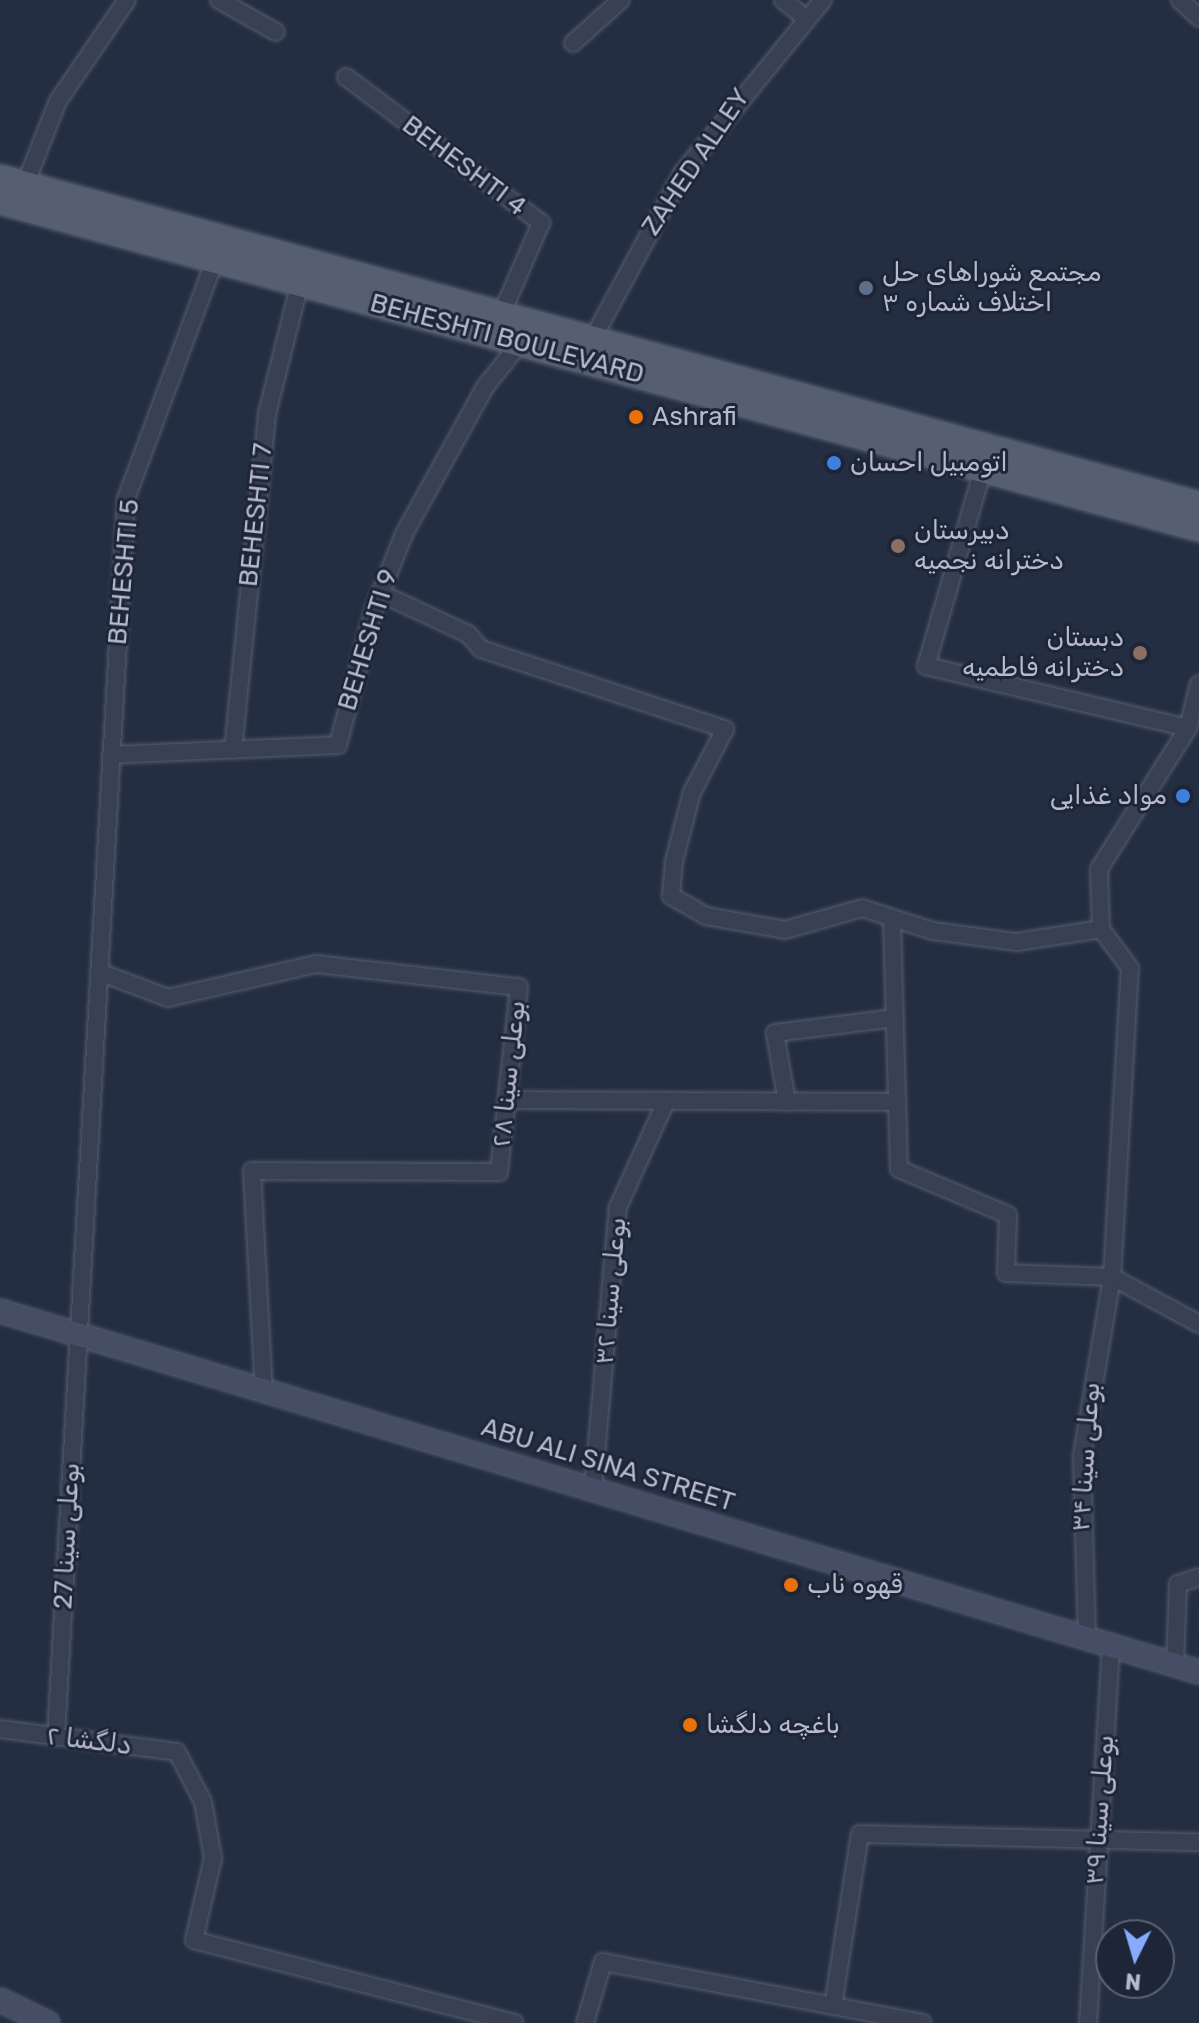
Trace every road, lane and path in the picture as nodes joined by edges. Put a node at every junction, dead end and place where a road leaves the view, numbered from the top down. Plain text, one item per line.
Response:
1 (127, 0) edge
2 (219, 0) edge
3 (621, 0) edge
4 (783, 0) edge
5 (823, 0) edge
6 (1180, 0) edge
7 (805, 18) junction
8 (1199, 18) edge
9 (276, 32) dead end
10 (573, 43) dead end
11 (346, 77) dead end
12 (13, 182) edge
13 (0, 201) edge
14 (215, 260) junction
15 (300, 283) junction
16 (501, 315) junction
17 (592, 340) junction
18 (520, 343) junction
19 (983, 469) junction
20 (1199, 505) edge
21 (1199, 528) edge
22 (380, 593) junction
23 (1199, 684) edge
24 (1188, 728) junction
25 (233, 750) junction
26 (111, 755) junction
27 (892, 920) junction
28 (1101, 929) junction
29 (99, 972) junction
30 (895, 1018) junction
31 (507, 1100) junction
32 (666, 1101) junction
33 (787, 1102) junction
34 (897, 1102) junction
35 (1112, 1277) junction
36 (0, 1311) edge
37 (1199, 1324) edge
38 (78, 1335) junction
39 (264, 1391) junction
40 (593, 1490) junction
41 (1199, 1577) edge
42 (1087, 1639) junction
43 (1111, 1646) junction
44 (1175, 1665) junction
45 (1199, 1672) edge
46 (0, 1729) edge
47 (56, 1737) junction
48 (1098, 1839) junction
49 (1199, 1842) edge
50 (0, 2000) edge
51 (833, 2006) junction
52 (452, 2007) junction
53 (48, 2023) edge
54 (446, 2023) edge
55 (514, 2023) edge
56 (585, 2023) edge
57 (922, 2023) edge
58 (1088, 2023) edge

1 - 12 street
2 - 9 street
3 - 10 street
4 - 7 street
5 - 7 street, ZAHED ALLEY
6 - 8 street
7 - 17 street, ZAHED ALLEY
11 - 16 street, BEHESHTI 4
12 - 16 main road, BEHESHTI BOULEVARD
13 - 14 main road, BEHESHTI BOULEVARD
14 - 15 main road, BEHESHTI BOULEVARD
14 - 26 street, BEHESHTI 5
15 - 18 main road, BEHESHTI BOULEVARD
15 - 25 street, BEHESHTI 7
16 - 17 main road, BEHESHTI BOULEVARD
17 - 20 main road, BEHESHTI BOULEVARD
18 - 19 main road, BEHESHTI BOULEVARD
18 - 22 street, BEHESHTI 9
19 - 21 main road, BEHESHTI BOULEVARD
19 - 24 street
22 - 25 street, BEHESHTI 9
22 - 27 street
23 - 24 street
24 - 28 street
25 - 26 street, BEHESHTI 9
26 - 29 street, BEHESHTI 5
27 - 28 street
27 - 30 street
28 - 35 street, بوعلی سینا ۳۴
29 - 31 street, بوعلی سینا ۲۸
29 - 38 street, بوعلی سینا 27
30 - 33 street
30 - 34 street
31 - 32 street
31 - 39 street, بوعلی سینا ۲۸
32 - 33 street
32 - 40 street, بوعلی سینا ۳۲
33 - 34 street
34 - 35 street
35 - 37 street
35 - 42 street, بوعلی سینا ۳۴
36 - 38 main road, ABU ALI SINA STREET
38 - 39 main road, ABU ALI SINA STREET
38 - 47 street, بوعلی سینا 27
39 - 40 main road, ABU ALI SINA STREET
40 - 42 main road, ABU ALI SINA STREET
41 - 44 street
42 - 43 main road, ABU ALI SINA STREET
43 - 44 main road, ABU ALI SINA STREET
43 - 48 street, بوعلی سینا ۳۹
44 - 45 main road, ABU ALI SINA STREET
46 - 47 street, دلگشا ۲
47 - 52 street, دلگشا ۲
48 - 49 street
48 - 51 street
48 - 58 street, بوعلی سینا ۳۹
50 - 53 main road
51 - 56 street
51 - 57 street
52 - 54 street
52 - 55 street

